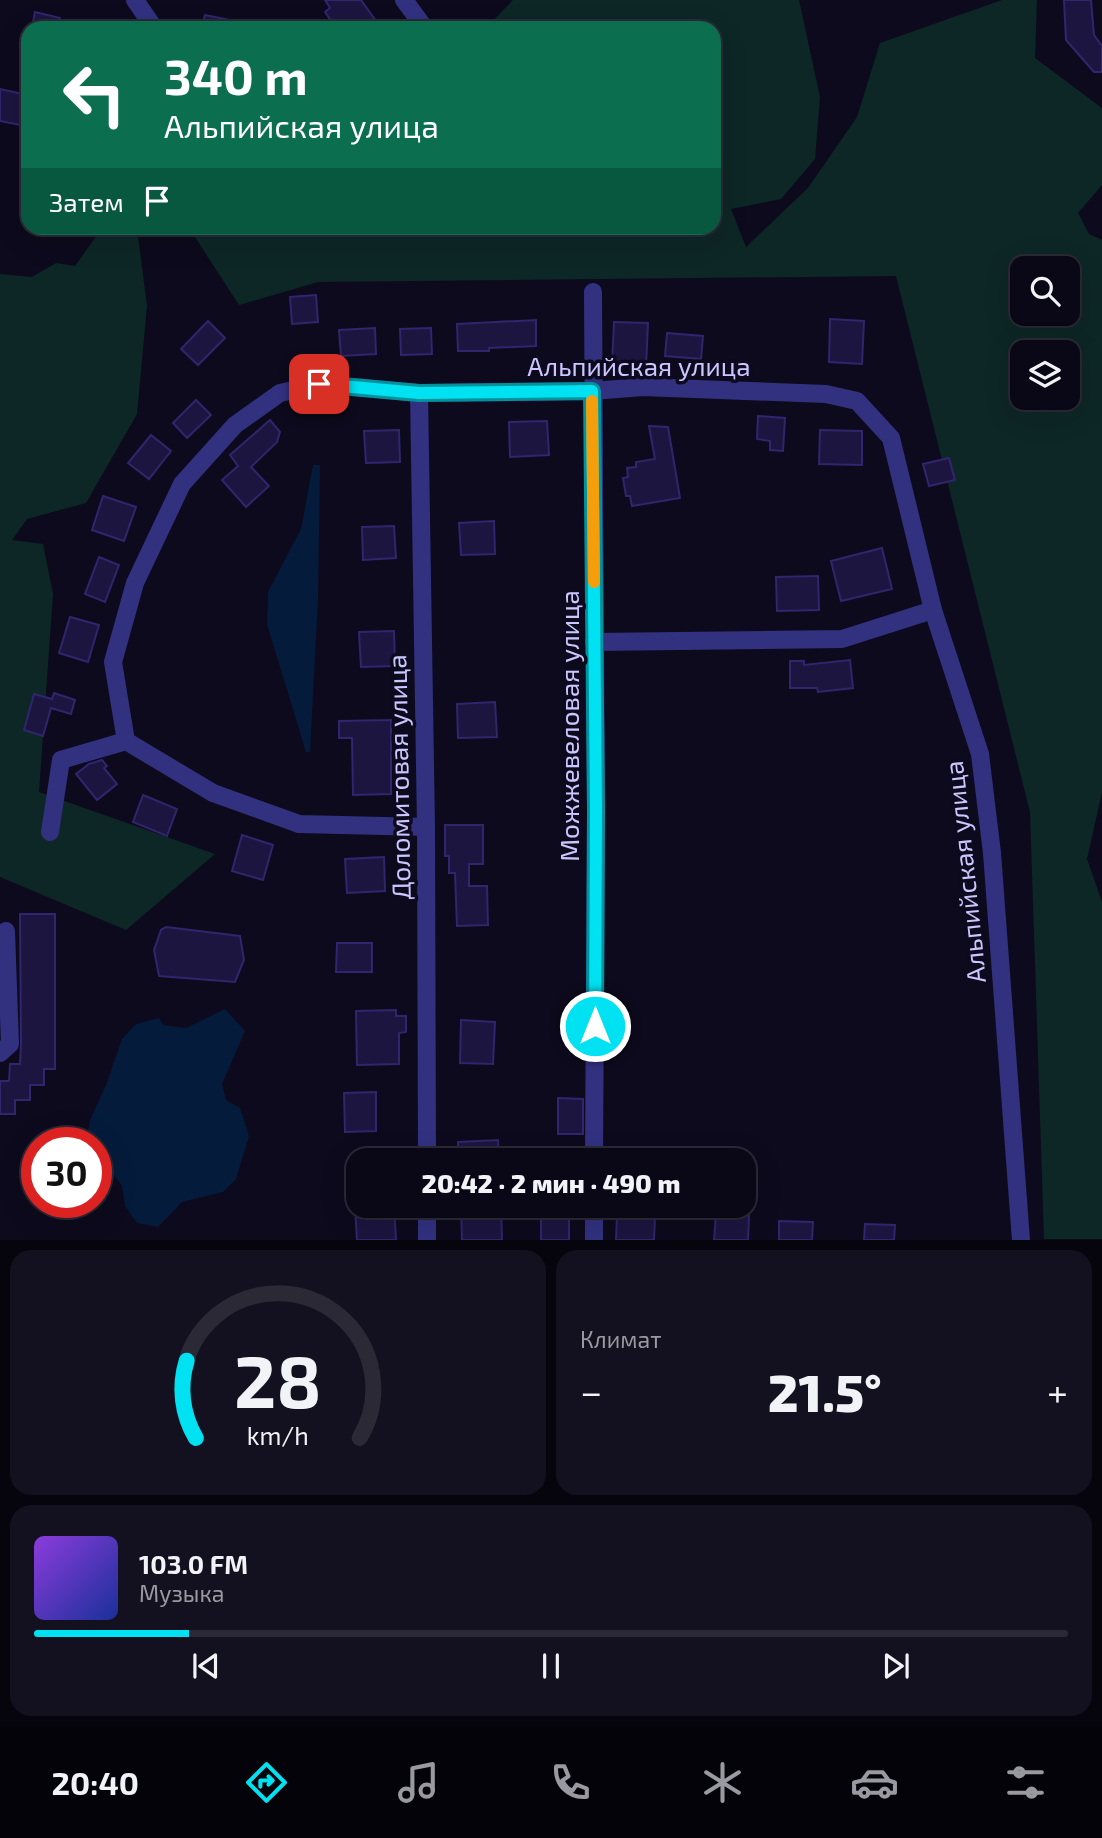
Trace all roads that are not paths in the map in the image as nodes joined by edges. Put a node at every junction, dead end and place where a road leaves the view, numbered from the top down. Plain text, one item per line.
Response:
1 (135, 0) edge
2 (404, 0) edge
3 (149, 21) edge
4 (420, 21) edge
5 (593, 292) dead end
6 (592, 391) junction
7 (419, 393) junction
8 (933, 610) junction
9 (594, 642) junction
10 (126, 740) junction
11 (426, 827) junction
12 (50, 832) dead end
13 (6, 931) dead end
14 (0, 1053) edge
15 (427, 1148) edge
16 (594, 1148) edge
17 (427, 1218) edge
18 (594, 1218) edge
19 (427, 1240) edge
20 (594, 1240) edge
21 (1021, 1240) edge

1 - 3 street
2 - 4 street
5 - 6 street, Можжевеловая улица
6 - 7 street, Альпийская улица
6 - 8 street, Альпийская улица
6 - 9 street, Можжевеловая улица
7 - 10 street, Альпийская улица
7 - 11 street, Доломитовая улица
8 - 9 street
8 - 21 street, Альпийская улица
9 - 16 street, Можжевеловая улица
10 - 11 street
10 - 12 street
11 - 15 street, Доломитовая улица
13 - 14 street
17 - 19 street
18 - 20 street

